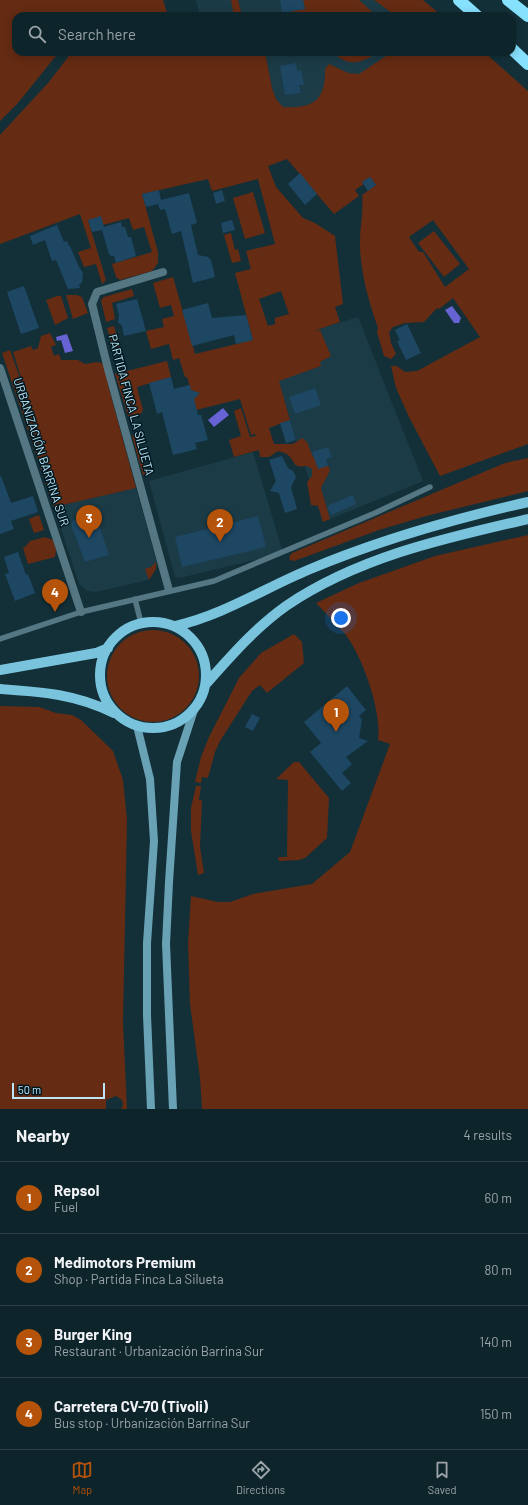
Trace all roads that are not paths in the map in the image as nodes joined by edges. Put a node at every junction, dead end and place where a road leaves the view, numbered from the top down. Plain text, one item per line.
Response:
1 (459, 0) edge
2 (508, 0) edge
3 (472, 12) edge
4 (528, 16) edge
5 (516, 53) edge
6 (528, 64) edge
7 (163, 272) dead end
8 (0, 368) edge
9 (430, 487) dead end
10 (528, 502) edge
11 (528, 519) edge
12 (169, 590) junction
13 (135, 600) junction
14 (81, 612) junction
15 (141, 624) junction
16 (175, 626) junction
17 (0, 639) edge
18 (108, 648) junction
19 (0, 670) edge
20 (206, 684) junction
21 (0, 689) edge
22 (194, 710) junction
23 (119, 716) junction
24 (137, 726) junction
25 (151, 1109) edge
26 (172, 1109) edge

1 - 3 highway
2 - 4 highway
5 - 6 highway
7 - 12 street, PARTIDA FINCA LA SILUETA
8 - 14 street, URBANIZACIÓN BARRINA SUR
9 - 12 lane
10 - 16 main road
11 - 20 main road
12 - 13 lane
13 - 14 lane
13 - 15 lane
14 - 17 lane
15 - 16 main road
15 - 18 main road
16 - 20 main road
18 - 19 main road
18 - 23 main road
20 - 22 main road
21 - 23 main road
22 - 24 main road
22 - 26 main road
23 - 24 main road
24 - 25 main road

